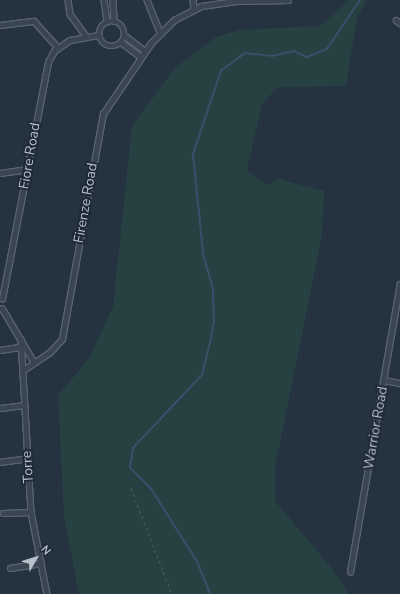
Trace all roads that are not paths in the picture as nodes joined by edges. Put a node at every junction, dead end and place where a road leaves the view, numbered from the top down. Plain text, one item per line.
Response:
1 (68, 0) edge
2 (104, 0) edge
3 (113, 0) edge
4 (147, 0) edge
5 (193, 0) edge
6 (236, 0) edge
7 (285, 0) edge
8 (194, 9) junction
9 (114, 21) junction
10 (107, 22) junction
11 (0, 25) edge
12 (160, 32) junction
13 (99, 35) junction
14 (124, 35) junction
15 (86, 36) junction
16 (121, 42) junction
17 (58, 48) junction
18 (145, 51) junction
19 (141, 57) junction
20 (28, 169) junction
21 (0, 173) edge
22 (400, 284) edge
23 (1, 298) edge
24 (1, 309) edge
25 (23, 346) junction
26 (0, 350) edge
27 (34, 362) junction
28 (22, 371) junction
29 (384, 380) junction
30 (400, 383) edge
31 (23, 405) junction
32 (0, 408) edge
33 (27, 458) junction
34 (0, 462) edge
35 (31, 512) junction
36 (3, 513) dead end
37 (41, 563) junction
38 (10, 568) dead end
39 (350, 572) dead end
40 (46, 594) edge

1 - 15 street
2 - 10 street
3 - 9 street
4 - 12 street
5 - 8 street
6 - 7 street, Firenze Road
6 - 8 street, Firenze Road
8 - 12 street, Firenze Road
9 - 10 street
9 - 14 street
10 - 13 street
11 - 17 street
12 - 18 street, Firenze Road
13 - 15 street
13 - 16 street
14 - 16 street
14 - 18 street
15 - 17 street
16 - 19 street
17 - 20 street, Fiore Road
18 - 19 street, Firenze Road
19 - 27 street, Firenze Road
20 - 21 street
20 - 23 street, Fiore Road
22 - 29 street, Warrior Road
23 - 24 street, Fiore Road
24 - 25 street, Torre
25 - 26 street
25 - 27 street, Torre
25 - 28 street, Torre
27 - 28 street, Firenze Road
28 - 31 street, Torre
29 - 30 street
29 - 39 street, Warrior Road
31 - 32 street
31 - 33 street, Torre
33 - 34 street
33 - 35 street, Torre
35 - 36 street
35 - 37 street, Torre
37 - 38 street
37 - 40 street, Torre

